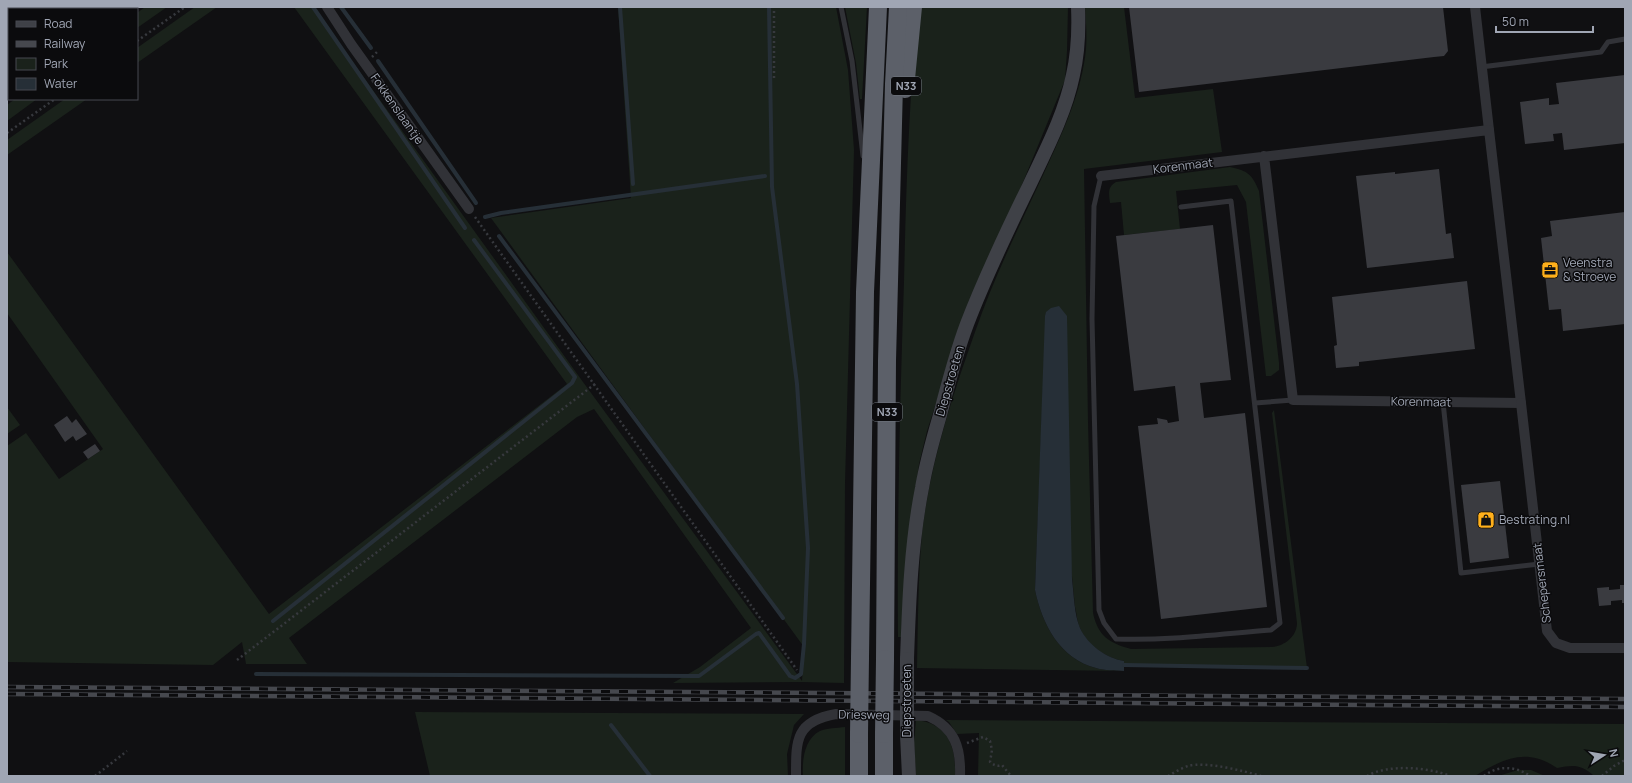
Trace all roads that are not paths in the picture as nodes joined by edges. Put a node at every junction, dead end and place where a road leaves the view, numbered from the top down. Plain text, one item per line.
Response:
1 (328, 7) edge
2 (841, 7) edge
3 (878, 7) edge
4 (898, 7) edge
5 (913, 7) edge
6 (1078, 7) edge
7 (1474, 7) edge
8 (1625, 39) edge
9 (1482, 67) junction
10 (1488, 130) junction
11 (1264, 156) junction
12 (863, 158) dead end
13 (893, 165) junction
14 (865, 173) dead end
15 (1102, 176) joint
16 (1181, 207) dead end
17 (469, 209) road end
18 (868, 210) junction
19 (1293, 400) junction
20 (1443, 402) junction
21 (1255, 403) junction
22 (1521, 403) junction
23 (1539, 564) junction
24 (1625, 648) edge
25 (796, 776) edge
26 (859, 776) edge
27 (884, 776) edge
28 (909, 776) edge
29 (960, 776) edge

1 - 17 street, Fokkenslaantje
2 - 12 lane
3 - 18 highway, N33
4 - 13 highway
5 - 13 highway, N33
6 - 28 street, Diepstroeten, bridge
7 - 9 street
8 - 9 lane
9 - 10 street
10 - 11 street, Korenmaat
10 - 22 street
11 - 15 street, Korenmaat
11 - 19 street
13 - 27 highway, N33, bridge
14 - 18 lane
15 - 21 lane
16 - 21 lane
18 - 26 highway, N33, bridge
19 - 20 street, Korenmaat
19 - 21 lane
20 - 22 street, Korenmaat
20 - 23 lane
22 - 23 street, Schepersmaat
23 - 24 street, Schepersmaat
25 - 29 street, Driesweg

